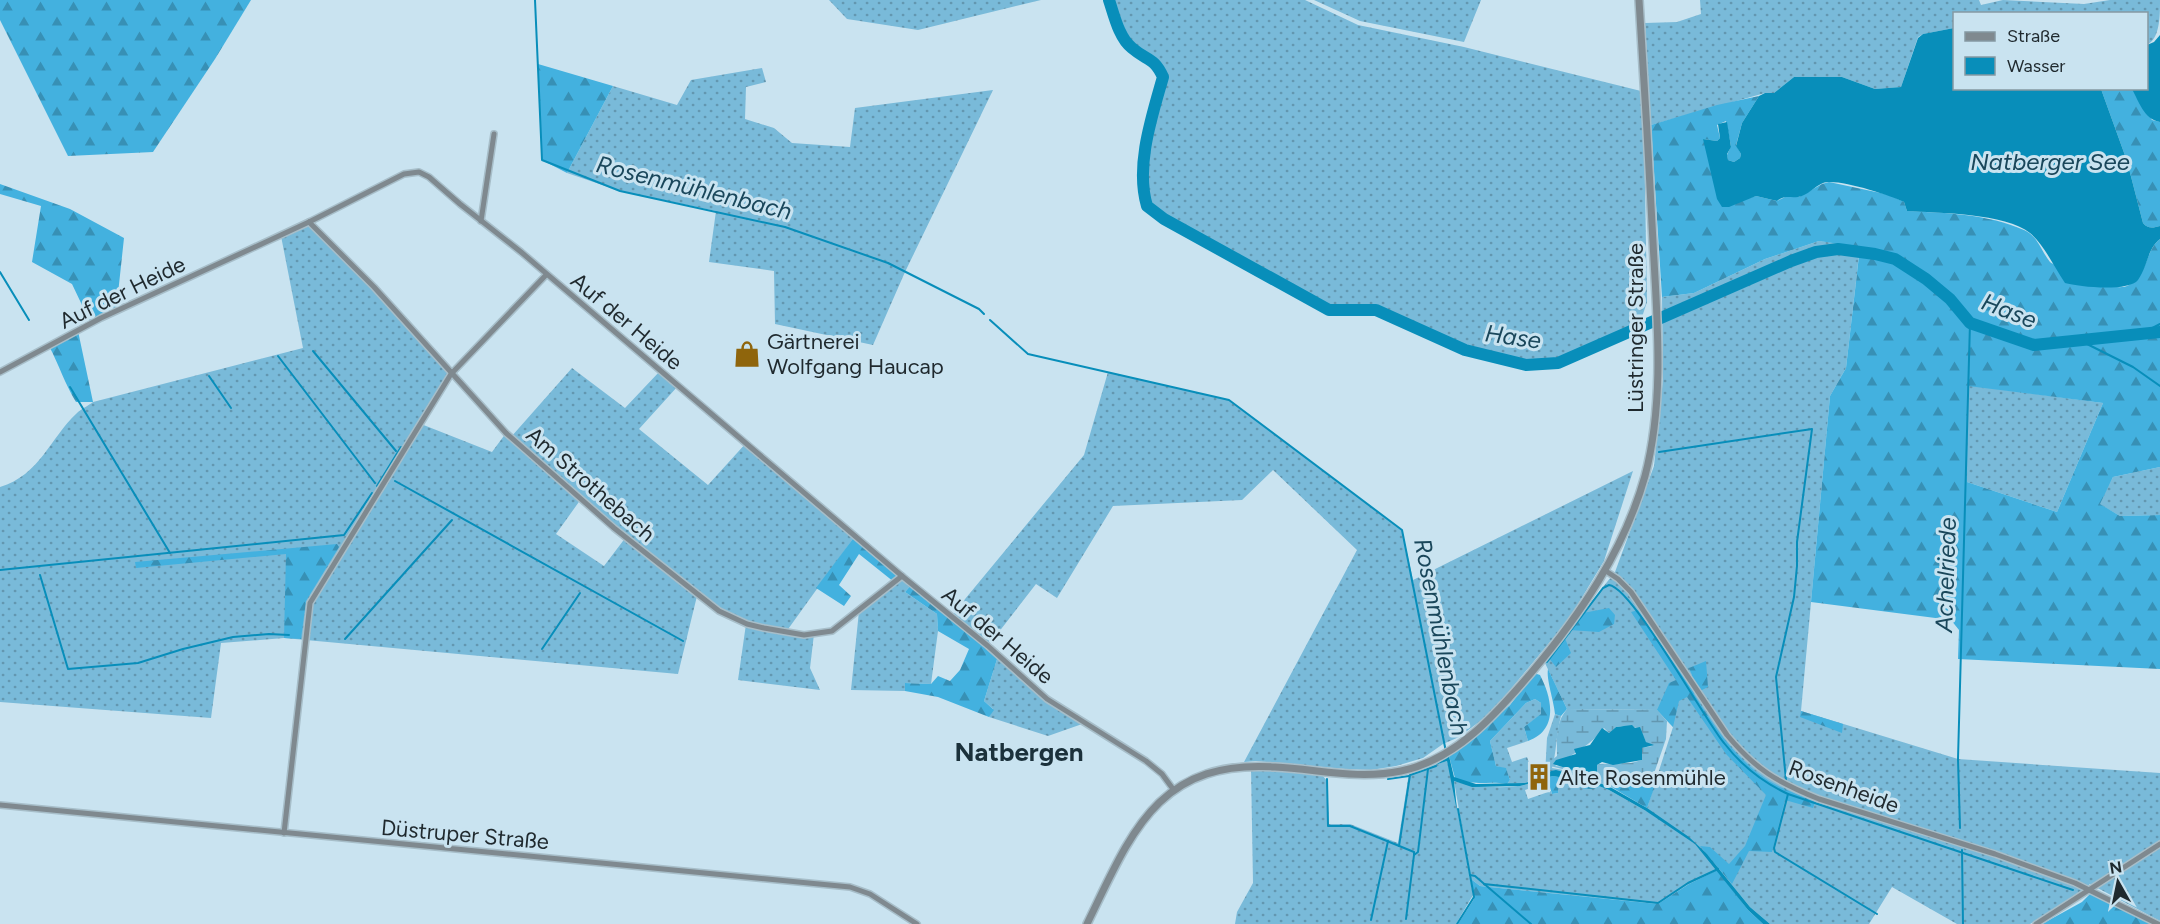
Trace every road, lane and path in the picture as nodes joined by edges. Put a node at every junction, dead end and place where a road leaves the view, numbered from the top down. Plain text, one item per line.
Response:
1 (1639, 0) edge
2 (494, 134) dead end
3 (481, 221) junction
4 (309, 222) junction
5 (546, 275) junction
6 (0, 372) edge
7 (451, 374) junction
8 (1606, 571) junction
9 (902, 576) junction
10 (1173, 789) junction
11 (0, 805) edge
12 (284, 833) junction
13 (2160, 844) edge
14 (2089, 890) junction
15 (917, 924) edge
16 (1087, 924) edge
17 (2036, 924) edge
18 (2158, 924) edge

1 - 8 street, Lüstringer Straße
2 - 3 street
3 - 4 street, Auf der Heide
3 - 5 street, Auf der Heide
4 - 6 street, Auf der Heide
4 - 7 street, Am Strothebach
5 - 7 street
5 - 9 street, Auf der Heide
7 - 9 street, Am Strothebach
7 - 12 street
8 - 10 street, Lüstringer Straße
8 - 14 street, Rosenheide
9 - 10 street, Auf der Heide
10 - 16 street, Lüstringer Straße
11 - 12 street, Düstruper Straße
12 - 15 street, Düstruper Straße
13 - 14 street
14 - 17 street
14 - 18 street, Rosenheide

